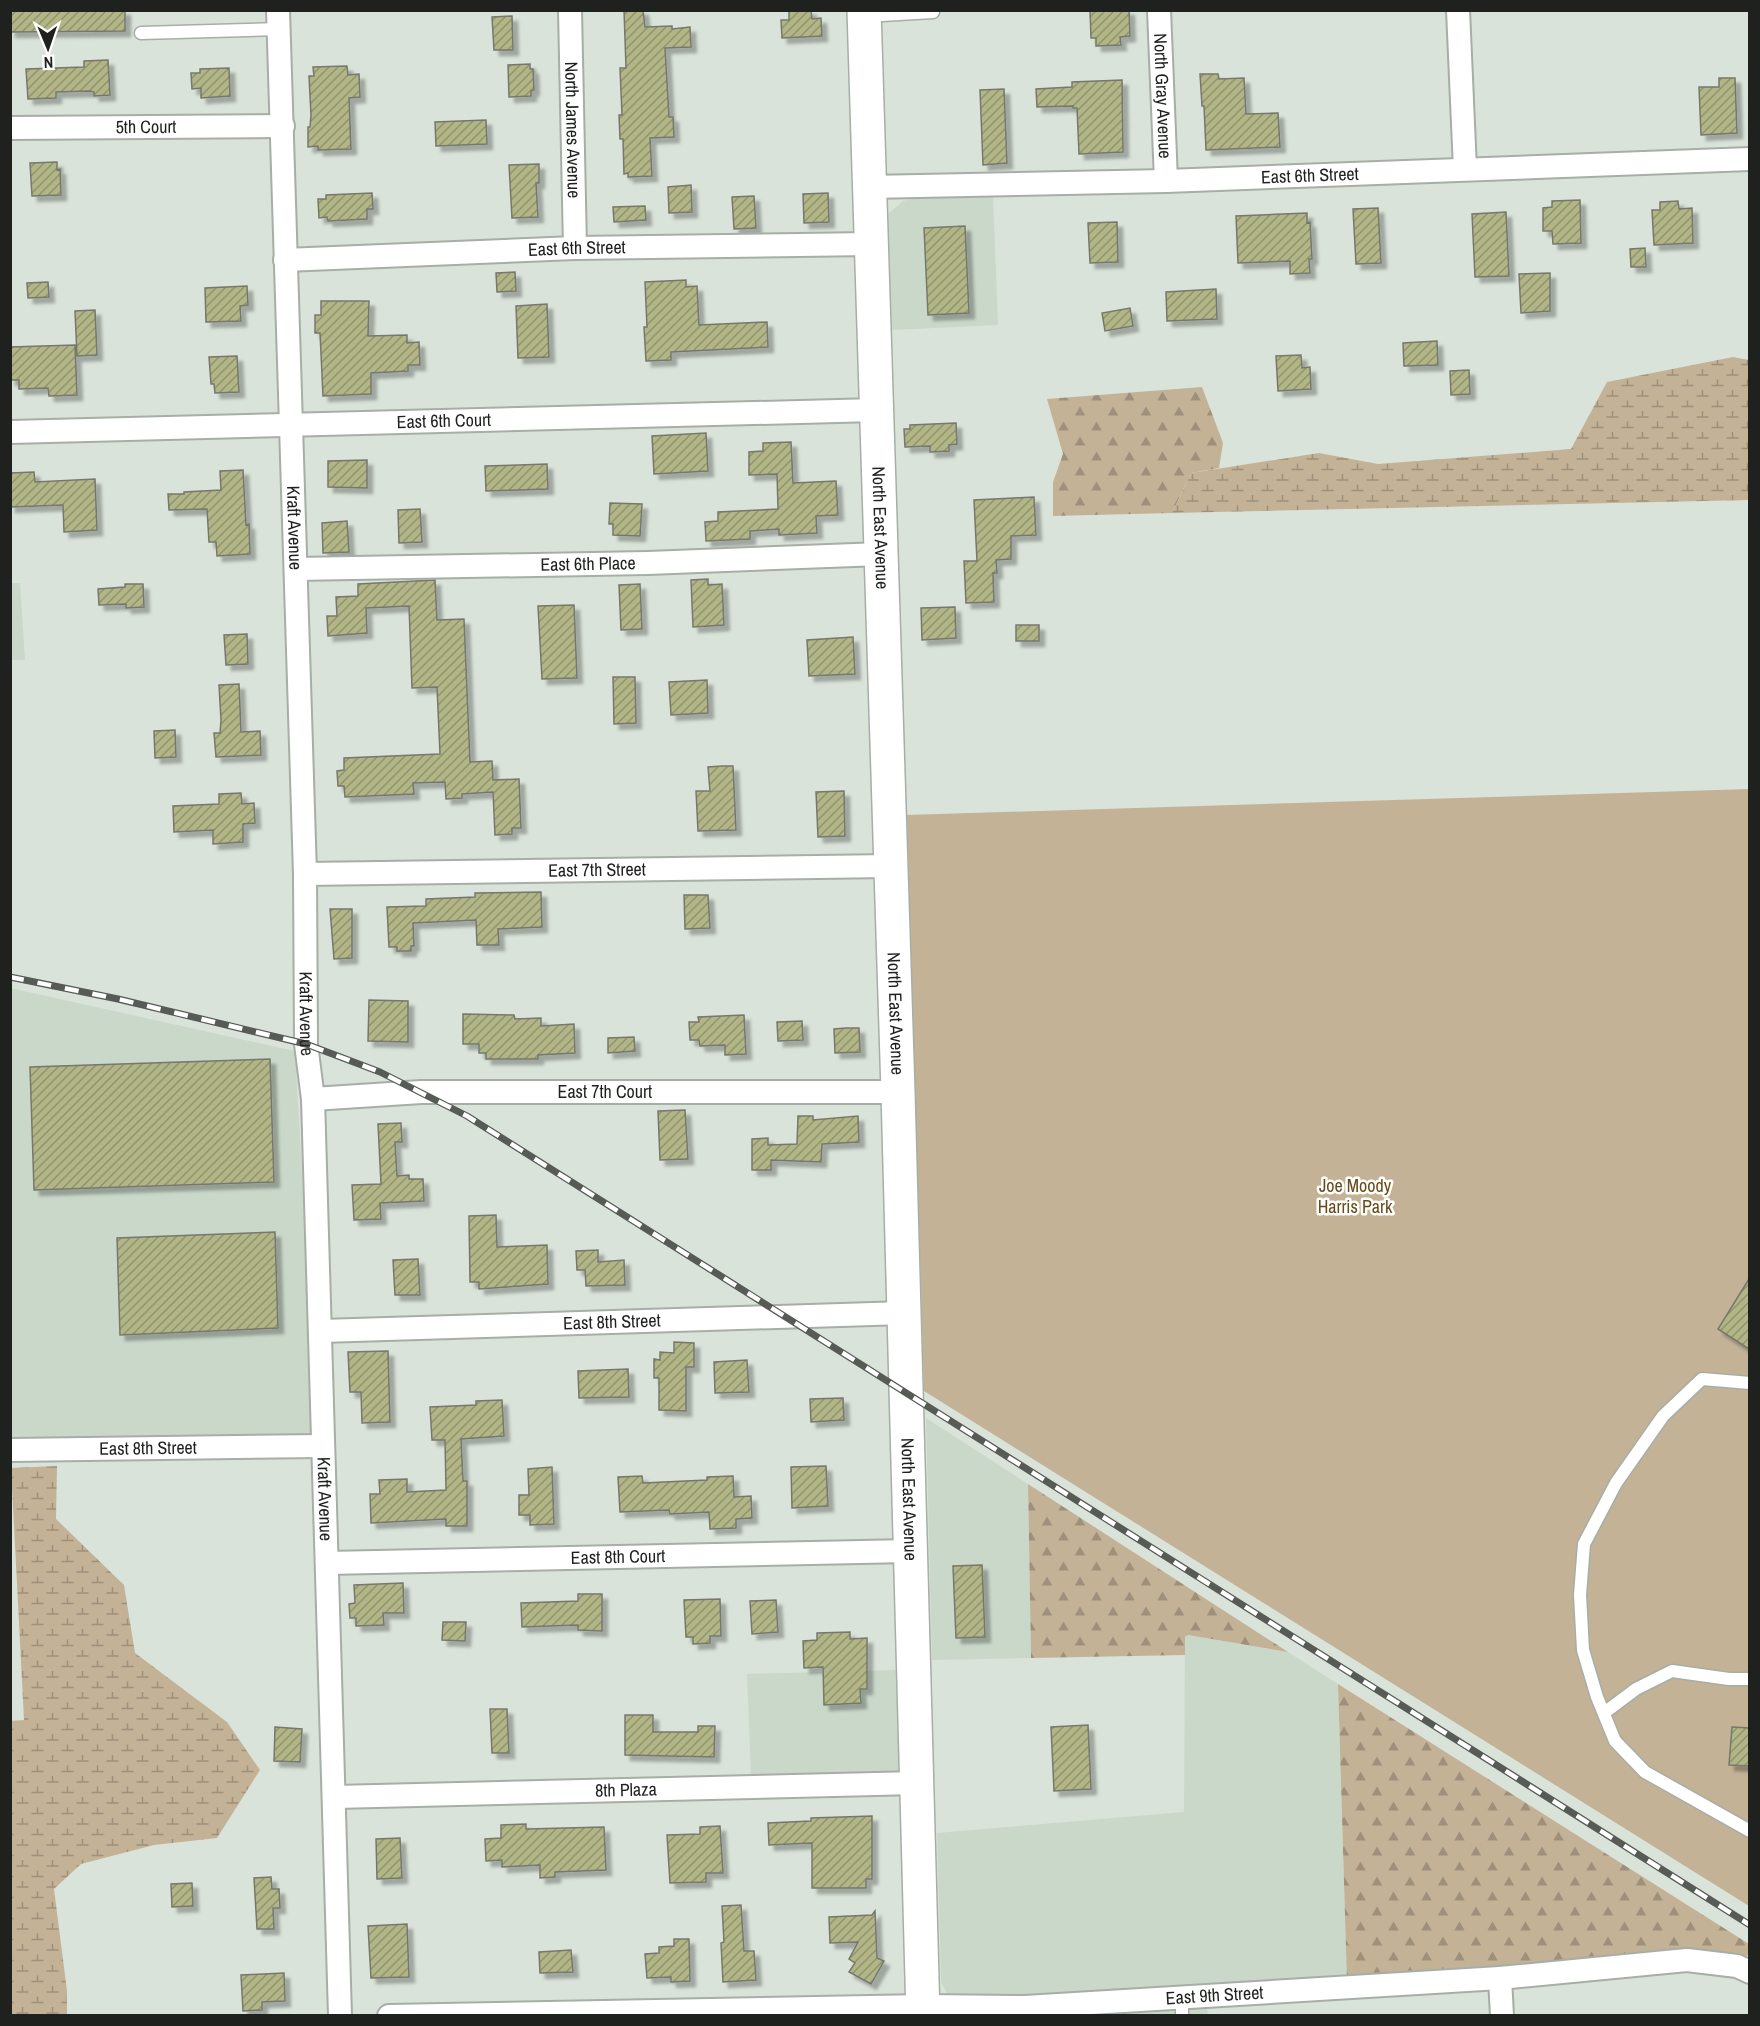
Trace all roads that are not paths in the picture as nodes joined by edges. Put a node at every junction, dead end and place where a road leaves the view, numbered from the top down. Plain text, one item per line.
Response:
1 (570, 10) edge
2 (1159, 10) edge
3 (1458, 10) edge
4 (933, 12) dead end
5 (864, 13) edge
6 (278, 20) edge
7 (141, 33) dead end
8 (283, 126) junction
9 (10, 128) edge
10 (1749, 159) edge
11 (1465, 169) junction
12 (1166, 181) junction
13 (869, 187) junction
14 (871, 244) junction
15 (575, 248) junction
16 (285, 260) junction
17 (876, 410) junction
18 (291, 424) junction
19 (10, 432) edge
20 (881, 554) junction
21 (296, 569) junction
22 (891, 866) junction
23 (305, 874) junction
24 (898, 1092) junction
25 (313, 1099) junction
26 (904, 1313) junction
27 (321, 1330) junction
28 (1749, 1383) edge
29 (322, 1446) junction
30 (10, 1450) edge
31 (910, 1551) junction
32 (327, 1563) junction
33 (1749, 1679) edge
34 (1604, 1713) junction
35 (917, 1783) junction
36 (335, 1797) junction
37 (1749, 1831) edge
38 (1749, 1972) edge
39 (1500, 1978) junction
40 (1182, 2007) edge
41 (923, 2011) edge
42 (340, 2016) edge
43 (389, 2016) edge
44 (1502, 2016) edge

1 - 15 street, North James Avenue
2 - 12 street, North Gray Avenue
3 - 11 street
4 - 5 lane
5 - 13 main road, North East Avenue
6 - 7 lane
6 - 8 street, Kraft Avenue
8 - 9 street, 5th Court
8 - 16 street, Kraft Avenue
10 - 11 street, East 6th Street
11 - 12 street, East 6th Street
12 - 13 street, East 6th Street
13 - 14 main road, North East Avenue
14 - 15 street, East 6th Street
14 - 17 main road, North East Avenue
15 - 16 street, East 6th Street
16 - 18 street, Kraft Avenue
17 - 18 street, East 6th Court
17 - 20 main road, North East Avenue
18 - 19 street, East 6th Court
18 - 21 street, Kraft Avenue
20 - 21 street, East 6th Place
20 - 22 main road, North East Avenue
21 - 23 street, Kraft Avenue
22 - 23 street, East 7th Street
22 - 24 main road, North East Avenue
23 - 25 street, Kraft Avenue
24 - 25 street, East 7th Court
24 - 26 main road, North East Avenue
25 - 27 street, Kraft Avenue
26 - 27 street, East 8th Street
26 - 31 main road, North East Avenue
27 - 29 street, Kraft Avenue
28 - 34 lane
29 - 30 street, East 8th Street
29 - 32 street, Kraft Avenue
31 - 32 street, East 8th Court
31 - 35 main road, North East Avenue
32 - 36 street, Kraft Avenue
33 - 34 lane
34 - 37 lane
35 - 36 street, 8th Plaza
35 - 41 main road, North East Avenue
36 - 42 street, Kraft Avenue
38 - 39 street, East 9th Street
39 - 40 street, East 9th Street
39 - 44 street
40 - 41 street, East 9th Street
41 - 43 street, East 9th Street

